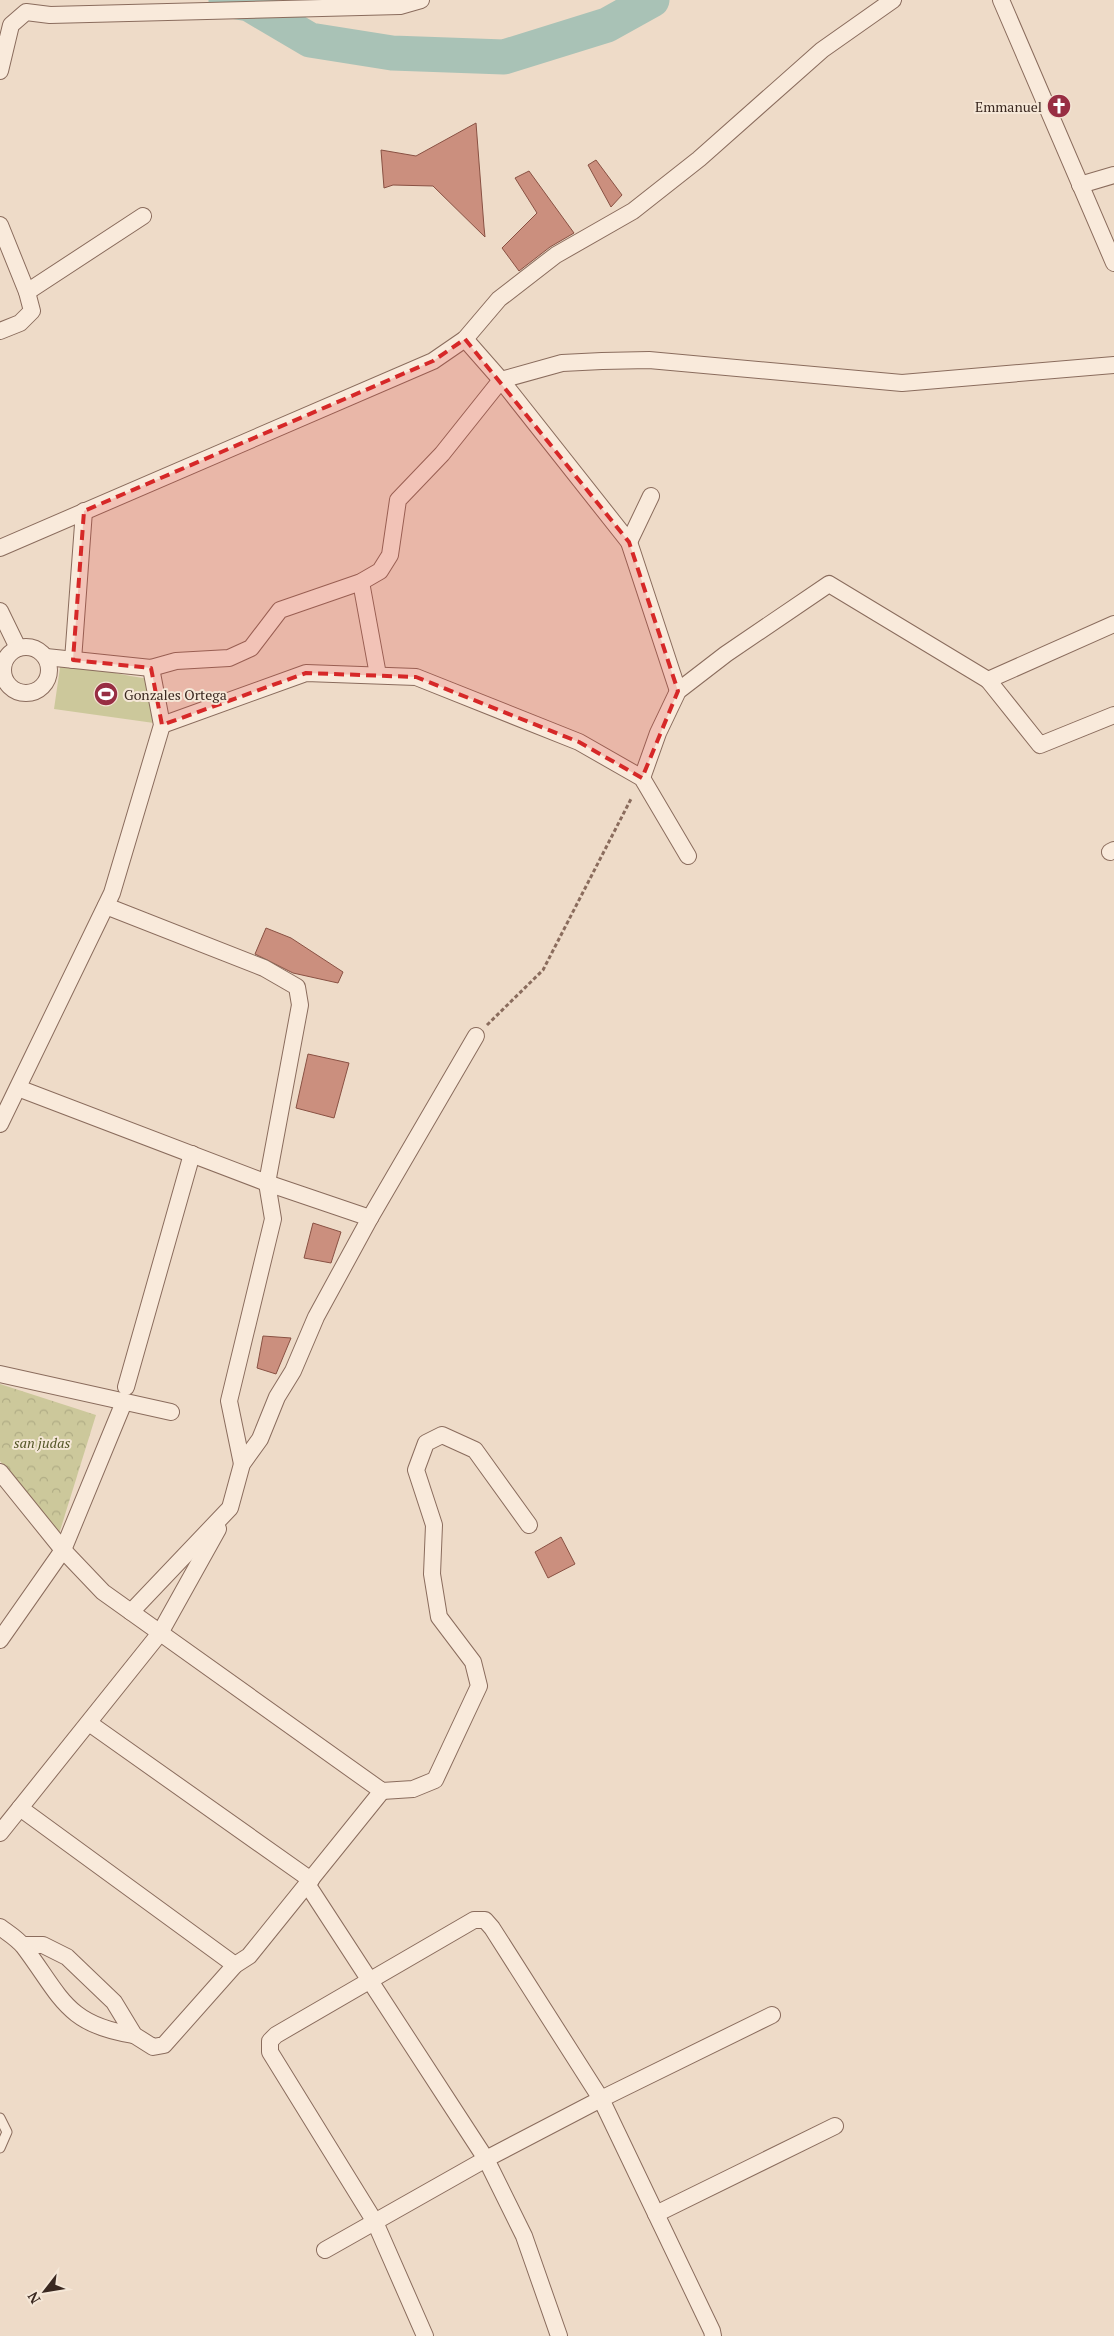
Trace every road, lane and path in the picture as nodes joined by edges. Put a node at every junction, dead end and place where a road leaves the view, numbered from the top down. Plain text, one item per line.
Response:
1 (421, 0) edge
2 (893, 0) edge
3 (1001, 0) edge
4 (271, 4) edge
5 (0, 71) edge
6 (1114, 175) edge
7 (1080, 185) junction
8 (143, 216) dead end
9 (0, 225) edge
10 (1114, 263) edge
11 (27, 292) junction
12 (0, 331) edge
13 (465, 339) junction
14 (1114, 365) edge
15 (501, 380) junction
16 (651, 496) dead end
17 (84, 511) junction
18 (629, 542) junction
19 (0, 548) edge
20 (361, 582) junction
21 (0, 611) edge
22 (1114, 624) edge
23 (18, 648) junction
24 (46, 657) junction
25 (73, 660) junction
26 (151, 668) junction
27 (378, 675) junction
28 (988, 680) junction
29 (3, 682) edge
30 (678, 691) junction
31 (1114, 715) edge
32 (162, 724) junction
33 (642, 778) junction
34 (688, 856) dead end
35 (106, 906) junction
36 (476, 1036) joint
37 (18, 1088) junction
38 (0, 1124) edge
39 (192, 1154) junction
40 (267, 1183) junction
41 (370, 1218) junction
42 (0, 1374) edge
43 (125, 1394) junction
44 (171, 1412) dead end
45 (242, 1464) junction
46 (0, 1472) edge
47 (230, 1508) junction
48 (528, 1525) dead end
49 (62, 1550) junction
50 (131, 1612) junction
51 (160, 1633) junction
52 (0, 1640) edge
53 (89, 1723) junction
54 (382, 1791) junction
55 (20, 1808) junction
56 (0, 1834) edge
57 (309, 1882) junction
58 (0, 1927) edge
59 (23, 1945) junction
60 (235, 1965) junction
61 (366, 1974) junction
62 (772, 2016) dead end
63 (134, 2035) junction
64 (601, 2099) junction
65 (0, 2118) edge
66 (835, 2126) dead end
67 (0, 2148) edge
68 (486, 2159) junction
69 (656, 2214) junction
70 (374, 2222) junction
71 (325, 2250) dead end
72 (425, 2336) edge
73 (559, 2336) edge
74 (713, 2336) edge

1 - 4 street
2 - 13 street
3 - 7 street
4 - 5 street
6 - 7 street
7 - 10 street
8 - 11 street
9 - 11 street
11 - 12 street
13 - 15 street
13 - 17 street
14 - 15 street
15 - 18 street
15 - 20 street
16 - 18 street
17 - 19 street
17 - 25 street
18 - 30 street
20 - 26 street
20 - 27 street
21 - 23 street
22 - 28 street
23 - 24 street
23 - 29 street
24 - 25 street
24 - 29 street
25 - 26 street
26 - 32 street
27 - 32 street
27 - 33 street
28 - 30 street
28 - 31 street
30 - 33 street
32 - 35 street
33 - 34 street
33 - 36 path
35 - 37 street
35 - 40 street
36 - 41 street
37 - 38 street
37 - 39 street
39 - 40 street
39 - 43 street
40 - 41 street
40 - 45 street
41 - 45 street
42 - 43 street
43 - 44 street
43 - 49 street
45 - 47 street
46 - 49 street
47 - 50 street
47 - 51 street
48 - 54 street
49 - 50 street
49 - 52 street
50 - 51 street
51 - 53 street
51 - 54 street
53 - 55 street
53 - 57 street
54 - 57 street
55 - 56 street
55 - 60 street
57 - 60 street
57 - 61 street
58 - 59 street
59 - 63 street
59 - 63 street
60 - 63 street
61 - 64 street
61 - 68 street
61 - 70 street
62 - 64 street
64 - 68 street
64 - 69 street
65 - 67 lane
66 - 69 street
68 - 70 street
68 - 73 street
69 - 74 street
70 - 71 street
70 - 72 street

